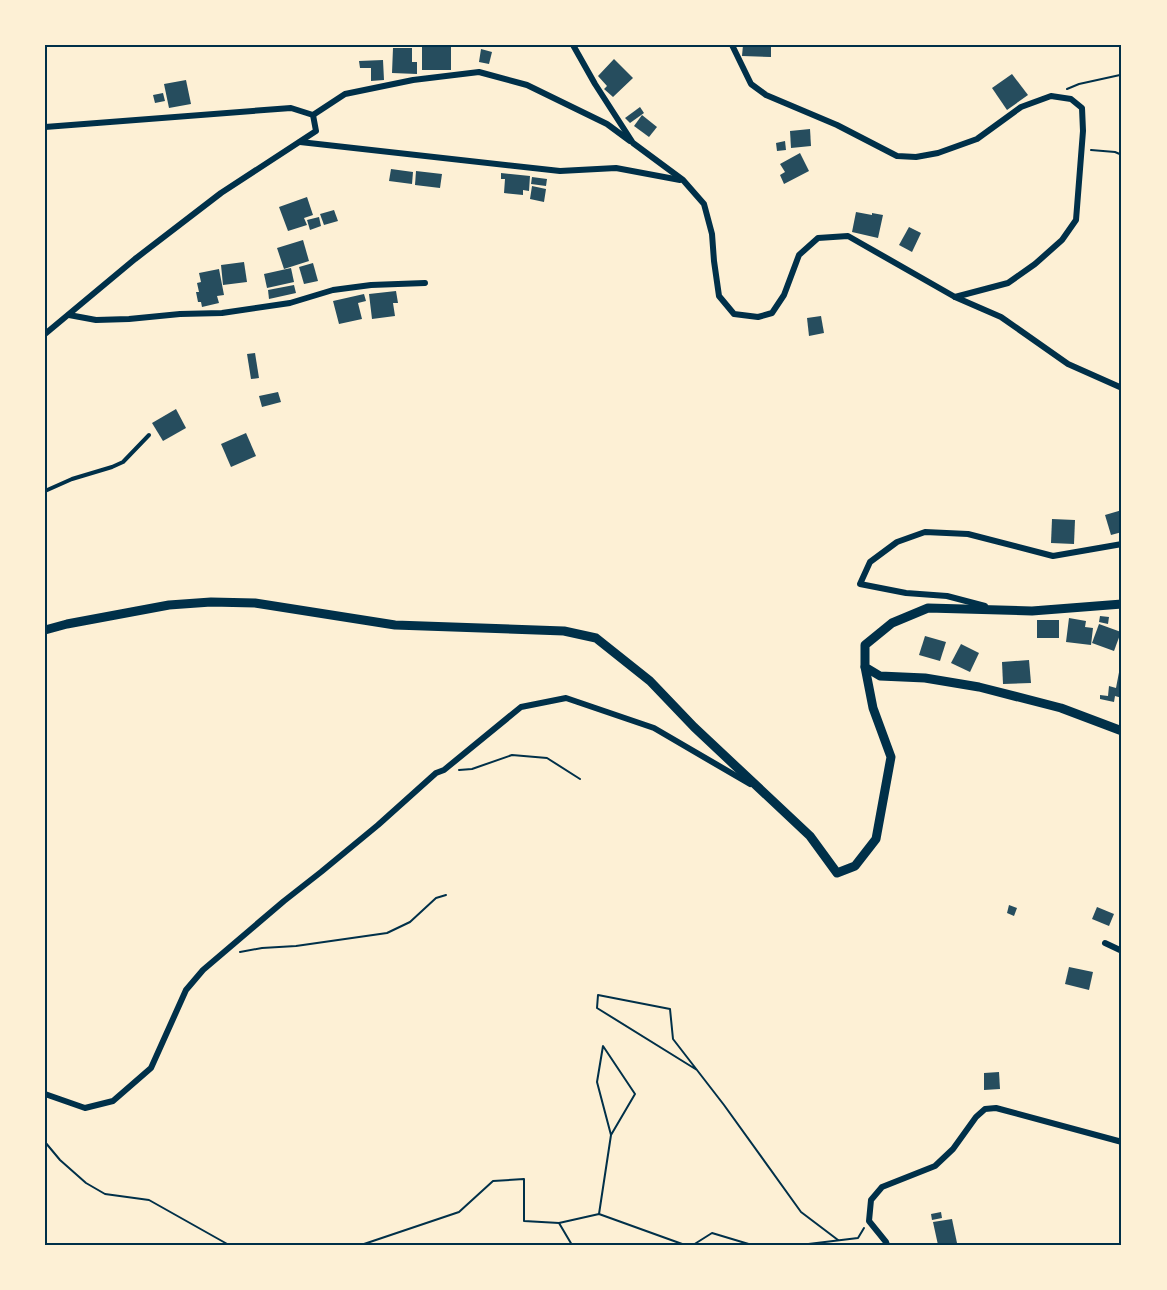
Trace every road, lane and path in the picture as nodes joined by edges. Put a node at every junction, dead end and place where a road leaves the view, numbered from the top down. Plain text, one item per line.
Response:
1 (573, 45) edge
2 (732, 45) edge
3 (1122, 75) edge
4 (1051, 96) junction
5 (313, 115) junction
6 (45, 127) edge
7 (299, 142) junction
8 (633, 143) junction
9 (1082, 149) junction
10 (1122, 155) edge
11 (683, 180) junction
12 (425, 283) dead end
13 (955, 297) junction
14 (69, 315) junction
15 (45, 334) edge
16 (1122, 388) edge
17 (149, 435) dead end
18 (45, 491) edge
19 (1122, 544) edge
20 (1122, 604) edge
21 (999, 610) junction
22 (45, 630) edge
23 (865, 667) junction
24 (1122, 731) edge
25 (444, 770) junction
26 (580, 780) dead end
27 (763, 791) junction
28 (446, 895) dead end
29 (1105, 943) dead end
30 (1122, 951) edge
31 (220, 955) junction
32 (697, 1070) junction
33 (45, 1094) edge
34 (611, 1135) junction
35 (45, 1142) edge
36 (1122, 1142) edge
37 (599, 1214) junction
38 (868, 1221) junction
39 (559, 1223) junction
40 (838, 1240) junction
41 (229, 1245) edge
42 (361, 1245) edge
43 (572, 1245) edge
44 (686, 1245) edge
45 (693, 1245) edge
46 (752, 1245) edge
47 (800, 1245) edge
48 (887, 1245) edge

1 - 8 street
2 - 4 street
3 - 4 path
4 - 9 street
5 - 6 street
5 - 7 street
5 - 8 street
7 - 11 street
7 - 14 street
8 - 11 street
9 - 10 path
9 - 13 street
11 - 13 street
12 - 14 street
13 - 16 street
14 - 15 street
17 - 18 lane
19 - 21 street
20 - 21 street
21 - 23 street
22 - 27 street
23 - 24 street
23 - 27 street
25 - 26 path
25 - 27 street
25 - 31 street
28 - 31 path
29 - 30 street
31 - 33 street
32 - 32 path
32 - 40 path
34 - 34 path
34 - 37 path
35 - 41 path
36 - 38 street
37 - 39 path
37 - 44 path
38 - 40 path
38 - 48 street
39 - 42 path
39 - 43 path
40 - 47 path
45 - 46 path

